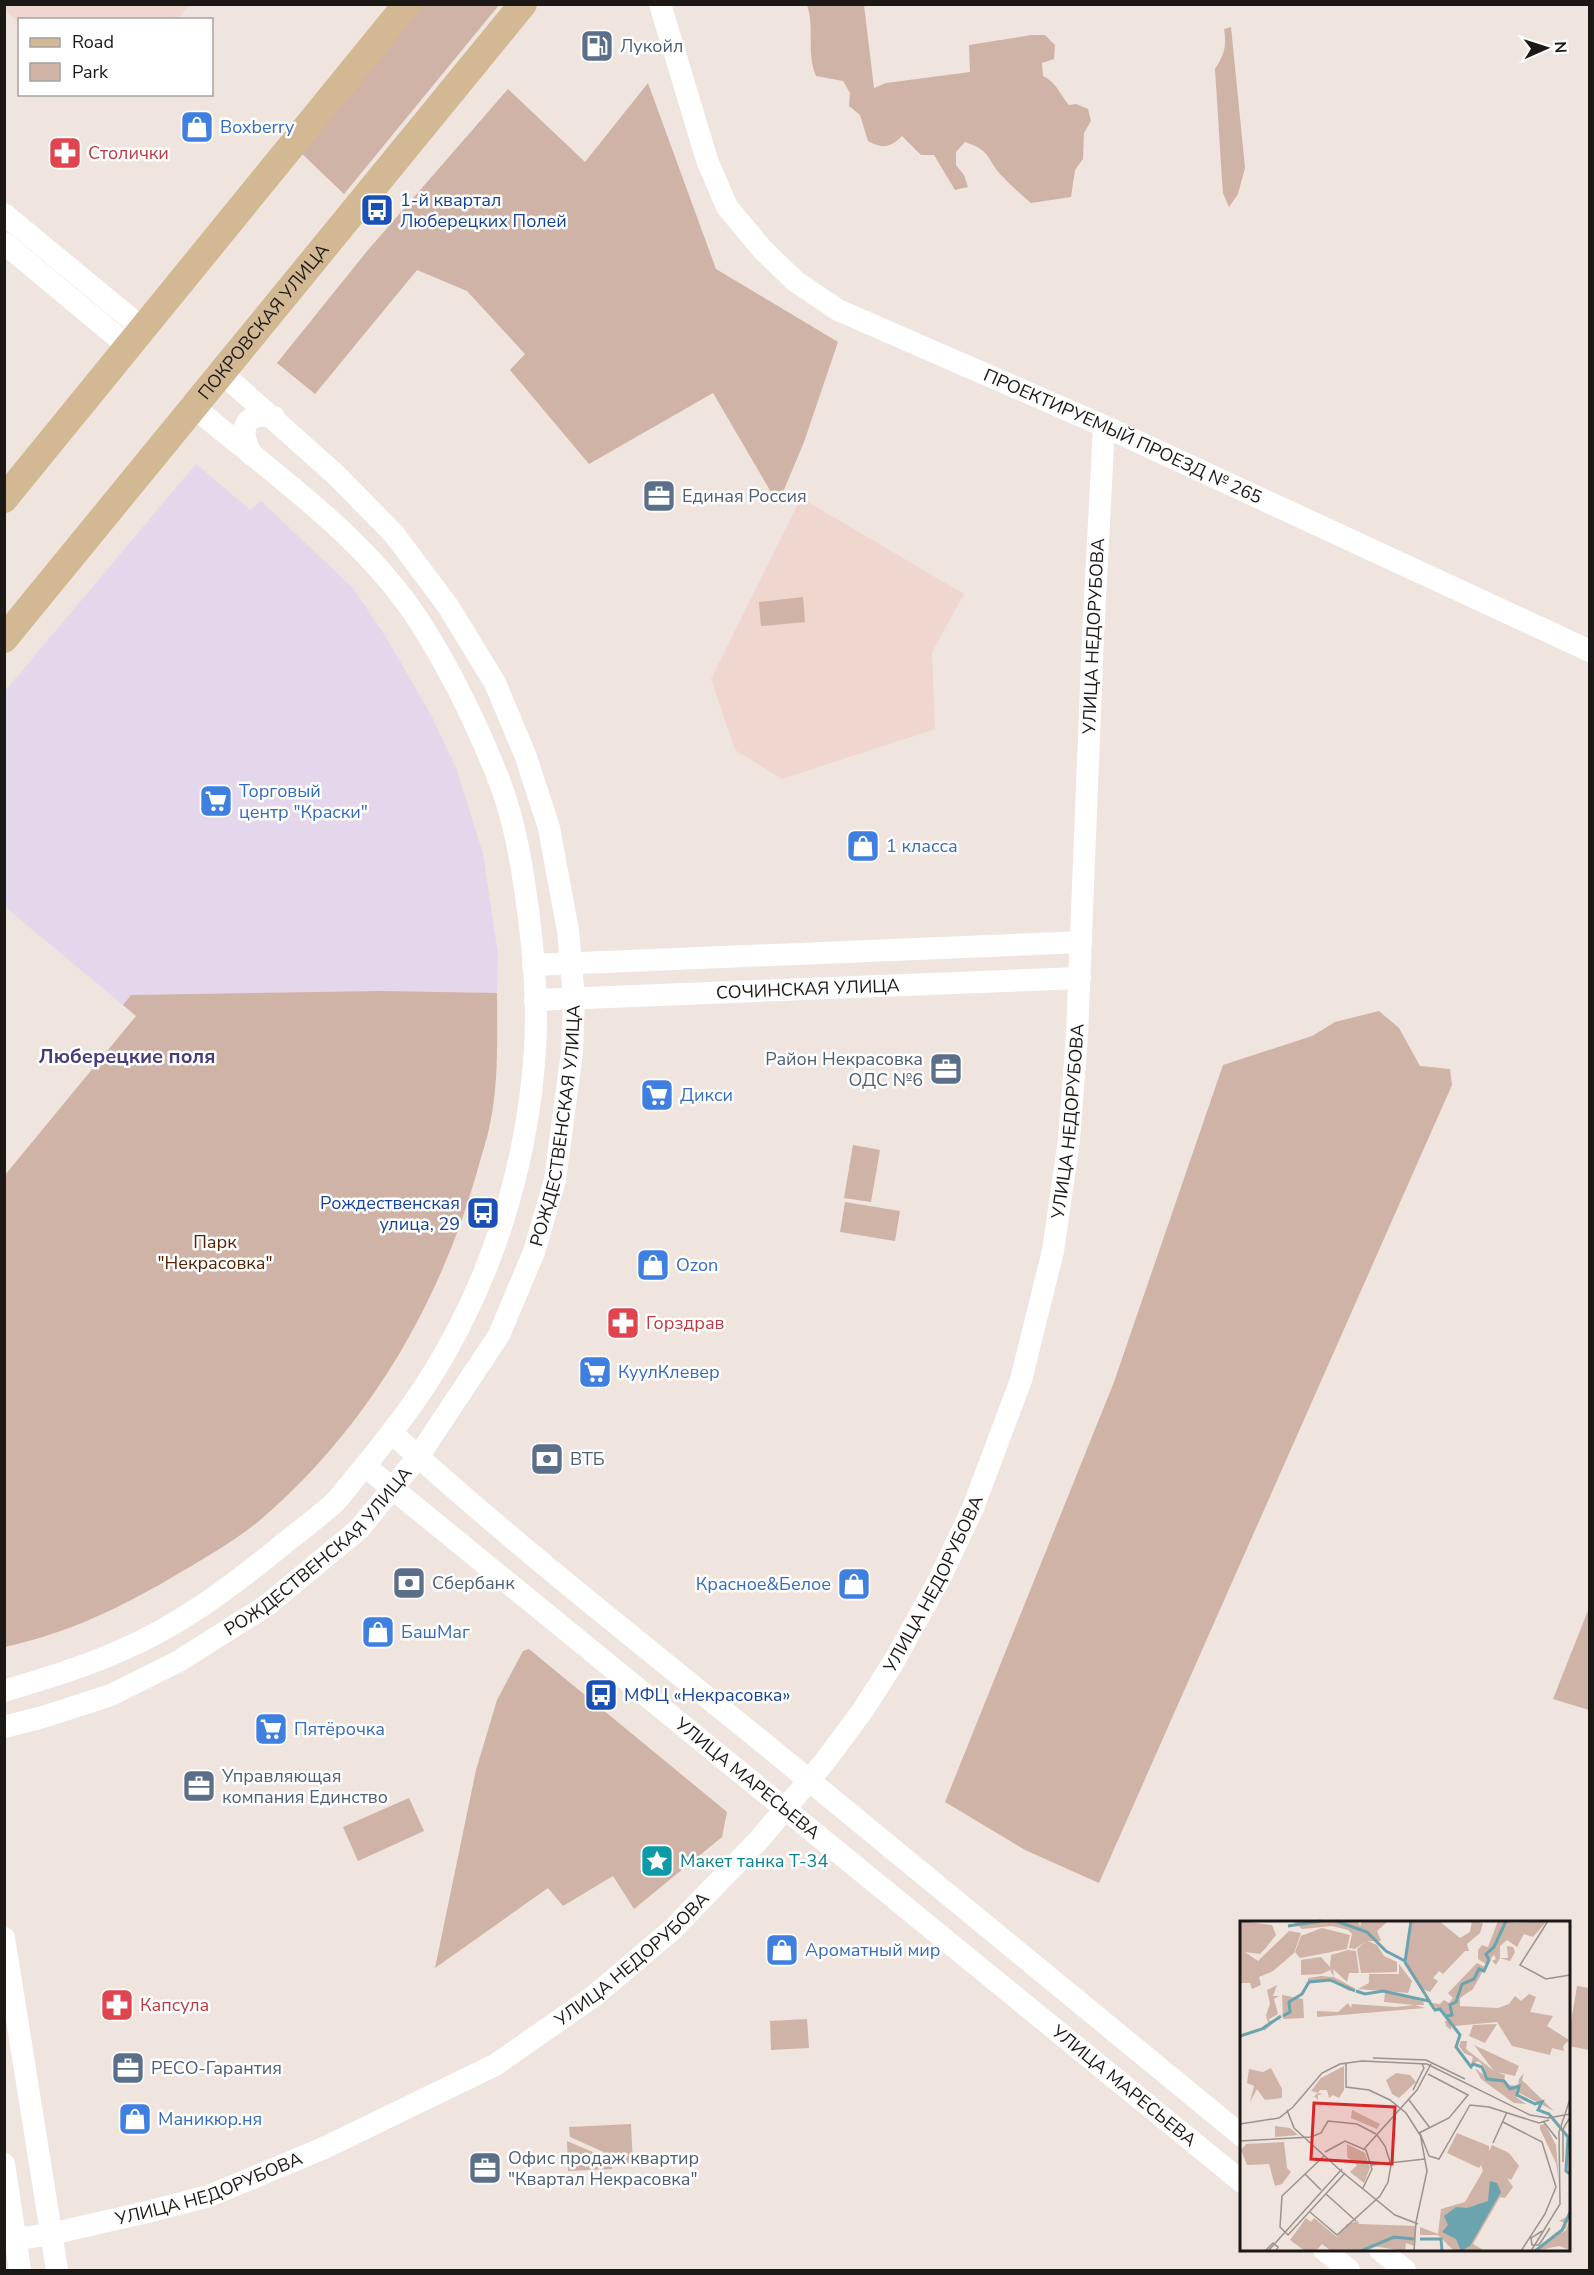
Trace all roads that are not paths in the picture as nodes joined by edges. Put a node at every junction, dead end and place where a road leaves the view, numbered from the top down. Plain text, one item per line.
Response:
1 (407, 4) edge
2 (523, 4) edge
3 (660, 4) edge
4 (4, 214) edge
5 (4, 243) edge
6 (136, 338) junction
7 (223, 374) junction
8 (194, 407) junction
9 (274, 417) junction
10 (1104, 426) junction
11 (252, 456) junction
12 (4, 499) edge
13 (4, 639) edge
14 (1590, 651) edge
15 (1081, 942) junction
16 (571, 963) junction
17 (533, 965) junction
18 (1080, 978) junction
19 (574, 998) junction
20 (536, 1000) junction
21 (432, 1374) junction
22 (459, 1395) junction
23 (392, 1433) junction
24 (418, 1457) junction
25 (365, 1466) junction
26 (393, 1488) junction
27 (4, 1691) edge
28 (4, 1727) edge
29 (809, 1780) junction
30 (785, 1807) junction
31 (4, 1938) edge
32 (1240, 2134) edge
33 (4, 2164) edge
34 (1240, 2180) edge
35 (51, 2234) junction
36 (10, 2241) edge
37 (1325, 2251) edge
38 (1381, 2251) edge
39 (20, 2271) edge
40 (57, 2271) edge
41 (1349, 2271) edge
42 (1405, 2271) edge

1 - 6 main road
2 - 7 main road, ПОКРОВСКАЯ УЛИЦА
3 - 10 street, ПРОЕКТИРУЕМЫЙ ПРОЕЗД № 265
4 - 6 street
5 - 6 street
6 - 12 main road
7 - 8 main road, ПОКРОВСКАЯ УЛИЦА
7 - 9 street, РОЖДЕСТВЕНСКАЯ УЛИЦА
8 - 11 street
8 - 13 main road, ПОКРОВСКАЯ УЛИЦА
9 - 11 street
9 - 16 street, РОЖДЕСТВЕНСКАЯ УЛИЦА
10 - 14 street, ПРОЕКТИРУЕМЫЙ ПРОЕЗД № 265
10 - 15 street, УЛИЦА НЕДОРУБОВА
11 - 17 street
15 - 16 street, СОЧИНСКАЯ УЛИЦА
15 - 18 street, УЛИЦА НЕДОРУБОВА
16 - 17 street, СОЧИНСКАЯ УЛИЦА
16 - 19 street, РОЖДЕСТВЕНСКАЯ УЛИЦА
17 - 20 street
18 - 19 street, СОЧИНСКАЯ УЛИЦА
18 - 29 street, УЛИЦА НЕДОРУБОВА
19 - 20 street, СОЧИНСКАЯ УЛИЦА
19 - 22 street, РОЖДЕСТВЕНСКАЯ УЛИЦА
20 - 21 street
21 - 22 street
21 - 23 street
22 - 24 street, РОЖДЕСТВЕНСКАЯ УЛИЦА
23 - 24 street, УЛИЦА МАРЕСЬЕВА
23 - 25 street
24 - 26 street, РОЖДЕСТВЕНСКАЯ УЛИЦА
24 - 29 street, УЛИЦА МАРЕСЬЕВА
25 - 26 street, УЛИЦА МАРЕСЬЕВА
25 - 27 street
26 - 28 street, РОЖДЕСТВЕНСКАЯ УЛИЦА
26 - 30 street, УЛИЦА МАРЕСЬЕВА
29 - 30 street, УЛИЦА НЕДОРУБОВА
29 - 32 street, УЛИЦА МАРЕСЬЕВА
30 - 34 street, УЛИЦА МАРЕСЬЕВА
30 - 35 street, УЛИЦА НЕДОРУБОВА
31 - 35 street
33 - 36 street
35 - 36 street, УЛИЦА НЕДОРУБОВА
35 - 40 street
36 - 39 street
37 - 41 street
38 - 42 street

